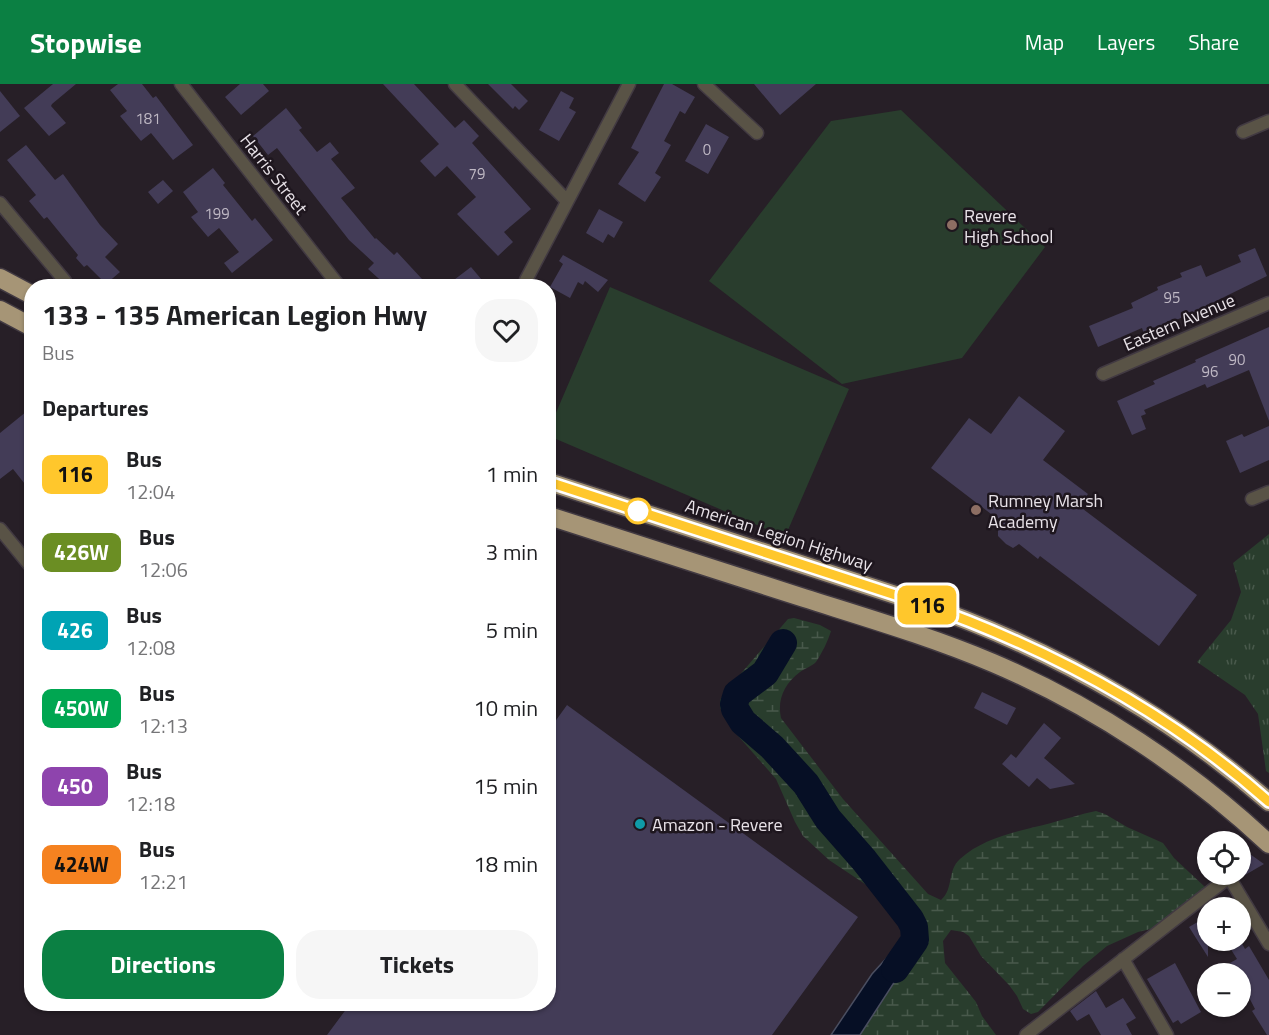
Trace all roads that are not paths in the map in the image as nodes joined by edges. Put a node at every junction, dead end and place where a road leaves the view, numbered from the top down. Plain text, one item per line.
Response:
1 (181, 84) edge
2 (455, 84) edge
3 (629, 84) edge
4 (704, 84) edge
5 (1269, 121) edge
6 (1243, 132) dead end
7 (757, 133) dead end
8 (566, 200) junction
9 (0, 203) edge
10 (0, 278) edge
11 (63, 279) edge
12 (334, 279) edge
13 (526, 279) edge
14 (24, 291) edge
15 (1269, 303) edge
16 (0, 310) edge
17 (24, 323) edge
18 (1103, 374) dead end
19 (556, 484) edge
20 (1269, 492) edge
21 (1252, 499) dead end
22 (556, 518) edge
23 (0, 529) edge
24 (24, 558) edge
25 (1269, 802) edge
26 (1269, 844) edge
27 (1269, 944) edge
28 (1123, 959) junction
29 (1026, 1035) edge
30 (1167, 1035) edge

1 - 12 street, Harris Street
2 - 8 street
3 - 8 street
4 - 7 street
5 - 6 street
8 - 13 street
9 - 11 street
10 - 14 highway
15 - 18 street, Eastern Avenue
16 - 17 highway
19 - 25 highway, American Legion Highway
20 - 21 street
22 - 26 highway
23 - 24 street
27 - 28 street
28 - 29 street
28 - 30 street

